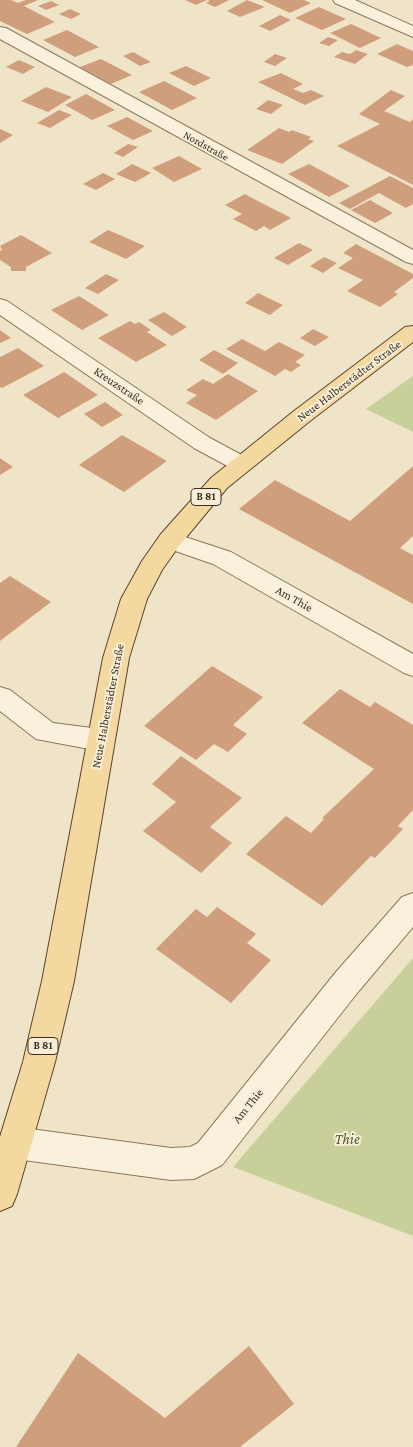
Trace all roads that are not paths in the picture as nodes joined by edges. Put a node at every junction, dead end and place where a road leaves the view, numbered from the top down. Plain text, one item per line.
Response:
1 (341, 0) edge
2 (0, 32) edge
3 (413, 32) edge
4 (413, 258) edge
5 (0, 305) edge
6 (413, 332) edge
7 (241, 464) junction
8 (170, 540) junction
9 (413, 666) edge
10 (0, 697) edge
11 (100, 740) junction
12 (413, 906) edge
13 (16, 1143) junction
14 (0, 1194) edge

1 - 3 street
2 - 4 street, Nordstraße
5 - 7 street, Kreuzstraße
6 - 7 main road, Neue Halberstädter Straße / B 81
7 - 8 main road, Neue Halberstädter Straße / B 81
8 - 9 street, Am Thie
8 - 11 main road, Neue Halberstädter Straße / B 81
10 - 11 street
11 - 13 main road, Neue Halberstädter Straße / B 81
12 - 13 street, Am Thie
13 - 14 main road, Neue Halberstädter Straße / B 81

